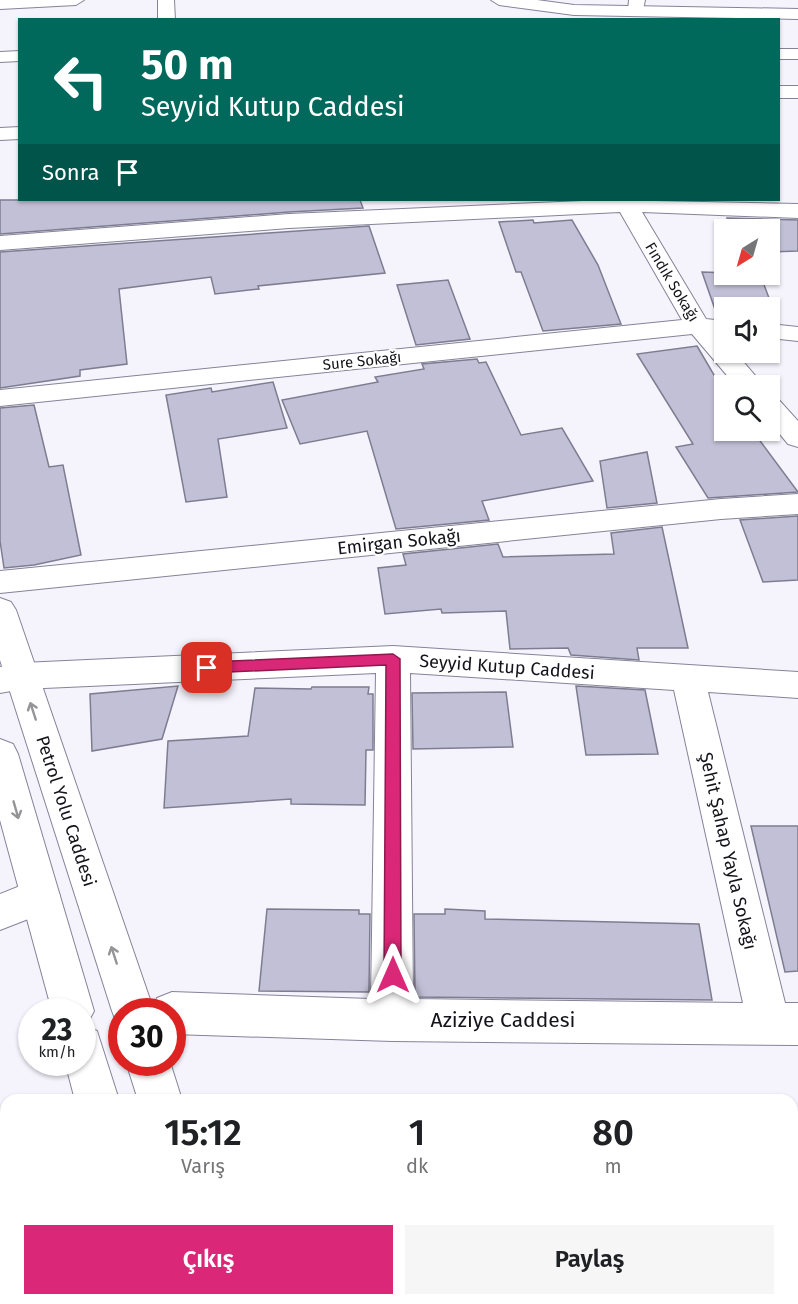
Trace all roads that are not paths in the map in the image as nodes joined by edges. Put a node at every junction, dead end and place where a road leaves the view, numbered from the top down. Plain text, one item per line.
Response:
1 (76, 0) edge
2 (166, 0) edge
3 (499, 0) edge
4 (0, 4) edge
5 (636, 6) edge
6 (798, 14) edge
7 (572, 15) edge
8 (167, 18) edge
9 (780, 54) edge
10 (798, 54) edge
11 (18, 56) edge
12 (0, 57) edge
13 (780, 92) edge
14 (798, 92) edge
15 (18, 133) edge
16 (0, 134) edge
17 (625, 202) edge
18 (798, 211) edge
19 (0, 243) edge
20 (698, 326) junction
21 (714, 327) edge
22 (780, 333) edge
23 (798, 334) edge
24 (741, 375) edge
25 (0, 398) edge
26 (780, 417) edge
27 (798, 438) edge
28 (798, 504) edge
29 (0, 582) edge
30 (0, 610) edge
31 (393, 659) junction
32 (11, 678) edge
33 (688, 679) junction
34 (798, 685) edge
35 (0, 754) edge
36 (40, 896) junction
37 (0, 912) edge
38 (69, 998) edge
39 (128, 998) edge
40 (186, 1013) edge
41 (393, 1020) junction
42 (783, 1023) edge
43 (91, 1076) edge
44 (152, 1076) edge
45 (96, 1094) edge
46 (158, 1094) edge

1 - 4 street
2 - 8 street
3 - 7 street
5 - 6 street
5 - 7 street
9 - 10 street
11 - 12 street
13 - 14 street
15 - 16 street
17 - 18 street
17 - 19 street
17 - 20 street, Fındık Sokağı
20 - 21 street, Sure Sokağı
20 - 24 street, Fındık Sokağı
20 - 25 street, Sure Sokağı
22 - 23 street
26 - 27 street
28 - 29 street, Emirgan Sokağı
30 - 32 street, Petrol Yolu Caddesi
31 - 32 street, Seyyid Kutup Caddesi
31 - 33 street, Seyyid Kutup Caddesi
31 - 41 street
39 -> 32 street, Petrol Yolu Caddesi
33 - 34 street, Seyyid Kutup Caddesi
33 - 42 street, Şehit Şahap Yayla Sokağı
35 -> 36 street
36 - 37 street
36 - 38 street
40 - 41 street, Aziziye Caddesi
41 - 42 street, Aziziye Caddesi
43 - 45 street
44 - 46 street

